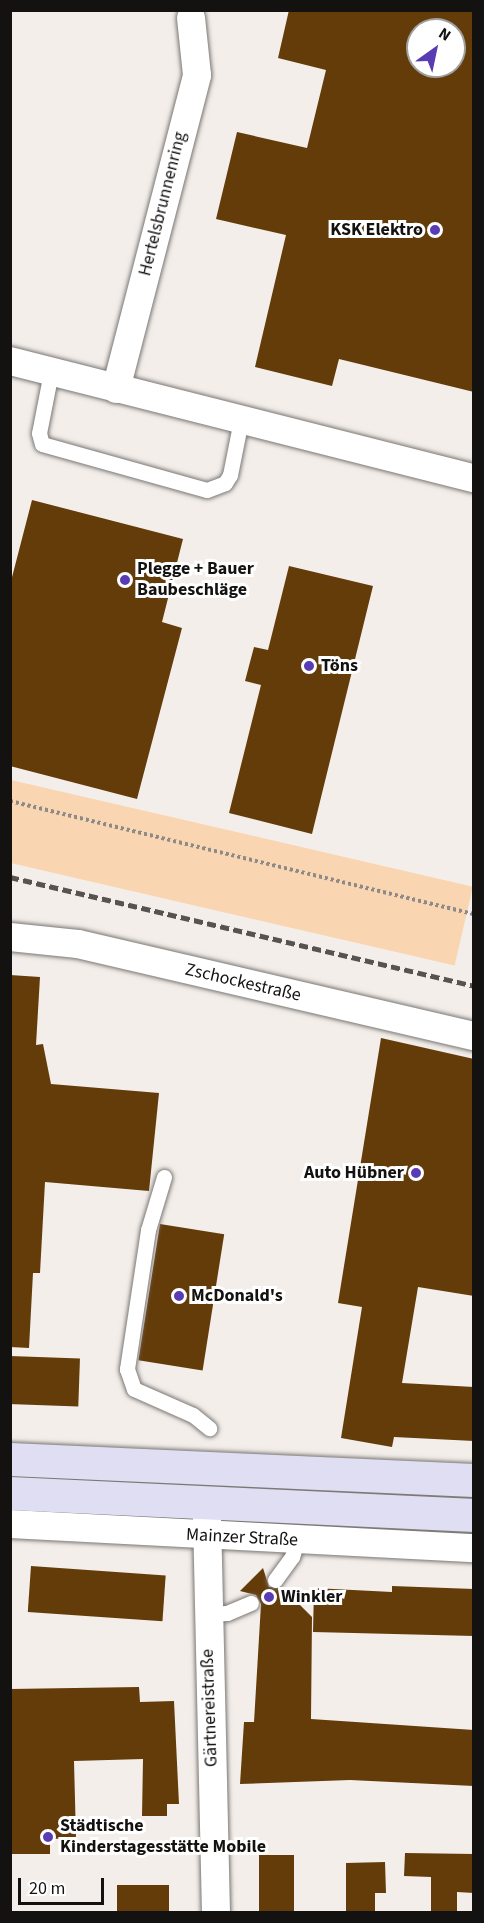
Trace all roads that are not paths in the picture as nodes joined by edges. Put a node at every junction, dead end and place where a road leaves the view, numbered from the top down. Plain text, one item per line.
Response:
1 (191, 18) dead end
2 (10, 361) edge
3 (51, 372) junction
4 (116, 389) junction
5 (241, 420) junction
6 (474, 478) edge
7 (10, 937) edge
8 (474, 1036) edge
9 (164, 1178) dead end
10 (208, 1428) dead end
11 (10, 1459) edge
12 (474, 1480) edge
13 (10, 1493) edge
14 (207, 1503) junction
15 (474, 1515) edge
16 (10, 1524) edge
17 (207, 1537) junction
18 (297, 1541) junction
19 (474, 1548) edge
20 (275, 1580) dead end
21 (251, 1603) dead end
22 (208, 1614) junction
23 (216, 1912) edge

1 - 4 street, Hertelsbrunnenring
2 - 3 street
3 - 4 street
3 - 5 lane
4 - 5 street
5 - 6 street
7 - 8 street, Zschockestraße
9 - 10 lane
11 - 12 main road
13 - 14 main road, Mainzer Straße
14 - 15 main road, Mainzer Straße
14 - 17 street, Gärtnereistraße
16 - 17 street, Mainzer Straße
17 - 18 street, Mainzer Straße
17 - 22 street, Gärtnereistraße
18 - 19 street, Mainzer Straße
18 - 20 lane
21 - 22 lane
22 - 23 street, Gärtnereistraße

